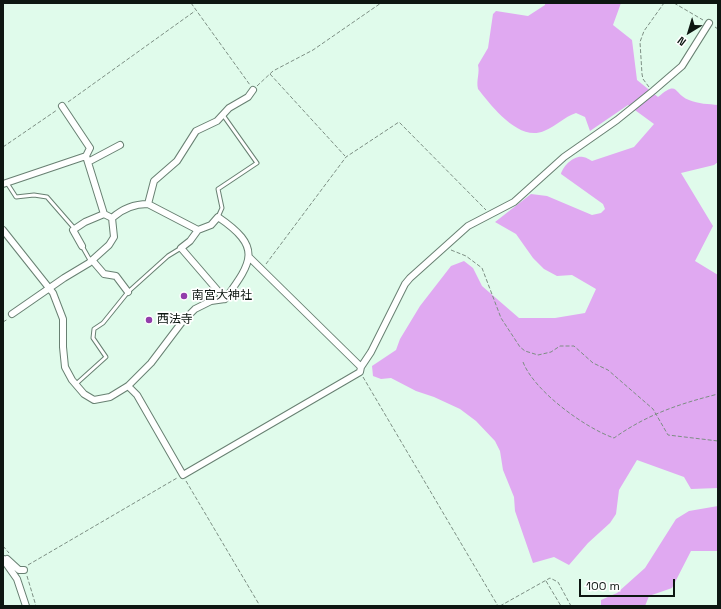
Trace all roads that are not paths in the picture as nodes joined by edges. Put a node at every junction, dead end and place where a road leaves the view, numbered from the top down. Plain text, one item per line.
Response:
1 (709, 23) road end
2 (253, 90) road end
3 (62, 106) road end
4 (223, 114) junction
5 (120, 145) dead end
6 (87, 158) junction
7 (5, 184) edge
8 (148, 204) junction
9 (104, 214) junction
10 (218, 217) junction
11 (112, 218) junction
12 (74, 228) junction
13 (3, 230) edge
14 (198, 230) junction
15 (82, 246) joint
16 (181, 248) junction
17 (249, 257) junction
18 (92, 261) junction
19 (50, 288) junction
20 (128, 292) junction
21 (225, 299) junction
22 (12, 314) dead end
23 (360, 369) junction
24 (75, 384) junction
25 (128, 386) junction
26 (3, 556) edge
27 (3, 559) edge
28 (24, 570) road end
29 (26, 606) edge

1 - 23 street
2 - 4 street
3 - 6 street
4 - 8 street
4 - 10 lane
5 - 6 street
6 - 7 street
6 - 9 street
7 - 12 lane
8 - 11 street
8 - 14 street
9 - 11 street
9 - 12 street
10 - 14 street
10 - 17 street
11 - 18 street
12 - 15 street
13 - 19 street
14 - 16 street
15 - 18 lane
16 - 20 lane
16 - 21 street
17 - 21 street
17 - 23 street
18 - 19 street
18 - 20 street
19 - 22 street
19 - 24 street
20 - 24 lane
21 - 25 street
23 - 25 street
24 - 25 street
26 - 28 street
27 - 29 street

